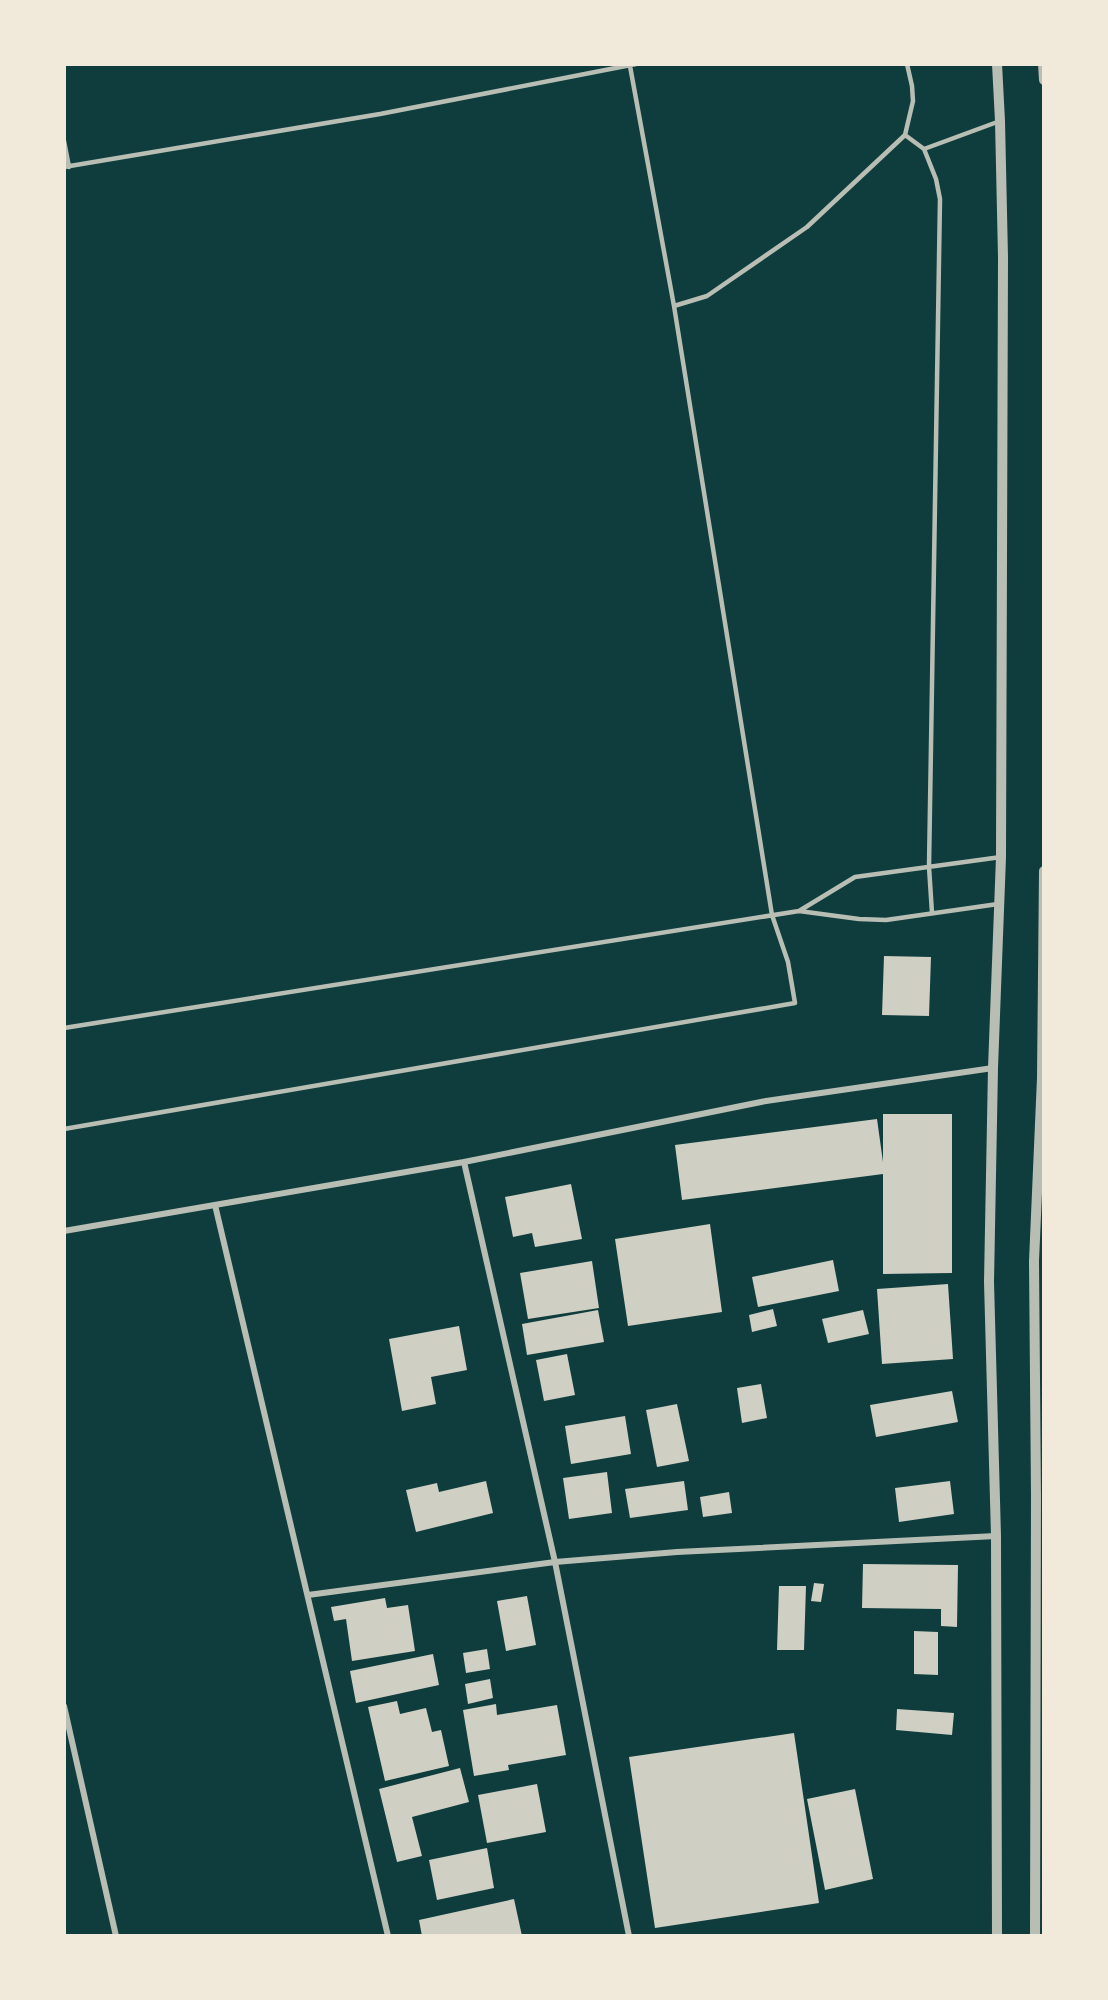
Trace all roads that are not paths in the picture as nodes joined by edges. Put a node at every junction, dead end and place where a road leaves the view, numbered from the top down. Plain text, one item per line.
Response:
1 (908, 64) edge
2 (997, 64) edge
3 (1043, 64) edge
4 (633, 65) edge
5 (1044, 80) edge
6 (1000, 121) junction
7 (905, 135) junction
8 (64, 141) edge
9 (924, 149) junction
10 (67, 167) edge
11 (674, 306) junction
12 (1001, 857) junction
13 (929, 867) junction
14 (1044, 871) edge
15 (1001, 903) junction
16 (799, 911) junction
17 (932, 913) junction
18 (772, 915) junction
19 (64, 1028) edge
20 (993, 1068) junction
21 (64, 1129) edge
22 (464, 1162) junction
23 (215, 1205) junction
24 (64, 1231) edge
25 (1040, 1496) edge
26 (996, 1536) junction
27 (555, 1562) junction
28 (308, 1595) junction
29 (64, 1707) edge
30 (116, 1935) edge
31 (388, 1935) edge
32 (629, 1935) edge
33 (997, 1935) edge
34 (1035, 1935) edge

1 - 7 lane
2 - 6 street
3 - 5 street
4 - 10 lane
4 - 11 lane
6 - 9 lane
6 - 12 street
7 - 9 lane
7 - 11 lane
8 - 10 lane
9 - 13 lane
11 - 18 lane
12 - 13 lane
12 - 15 street
13 - 16 lane
13 - 17 lane
14 - 25 street
15 - 17 lane
15 - 20 street
16 - 17 lane
16 - 18 lane
18 - 19 lane
18 - 21 lane
20 - 22 street
20 - 26 street
22 - 23 street
22 - 27 street
23 - 24 street
23 - 28 street
25 - 34 street
26 - 27 street
26 - 33 street
27 - 28 street
27 - 32 street
28 - 31 street
29 - 30 street

